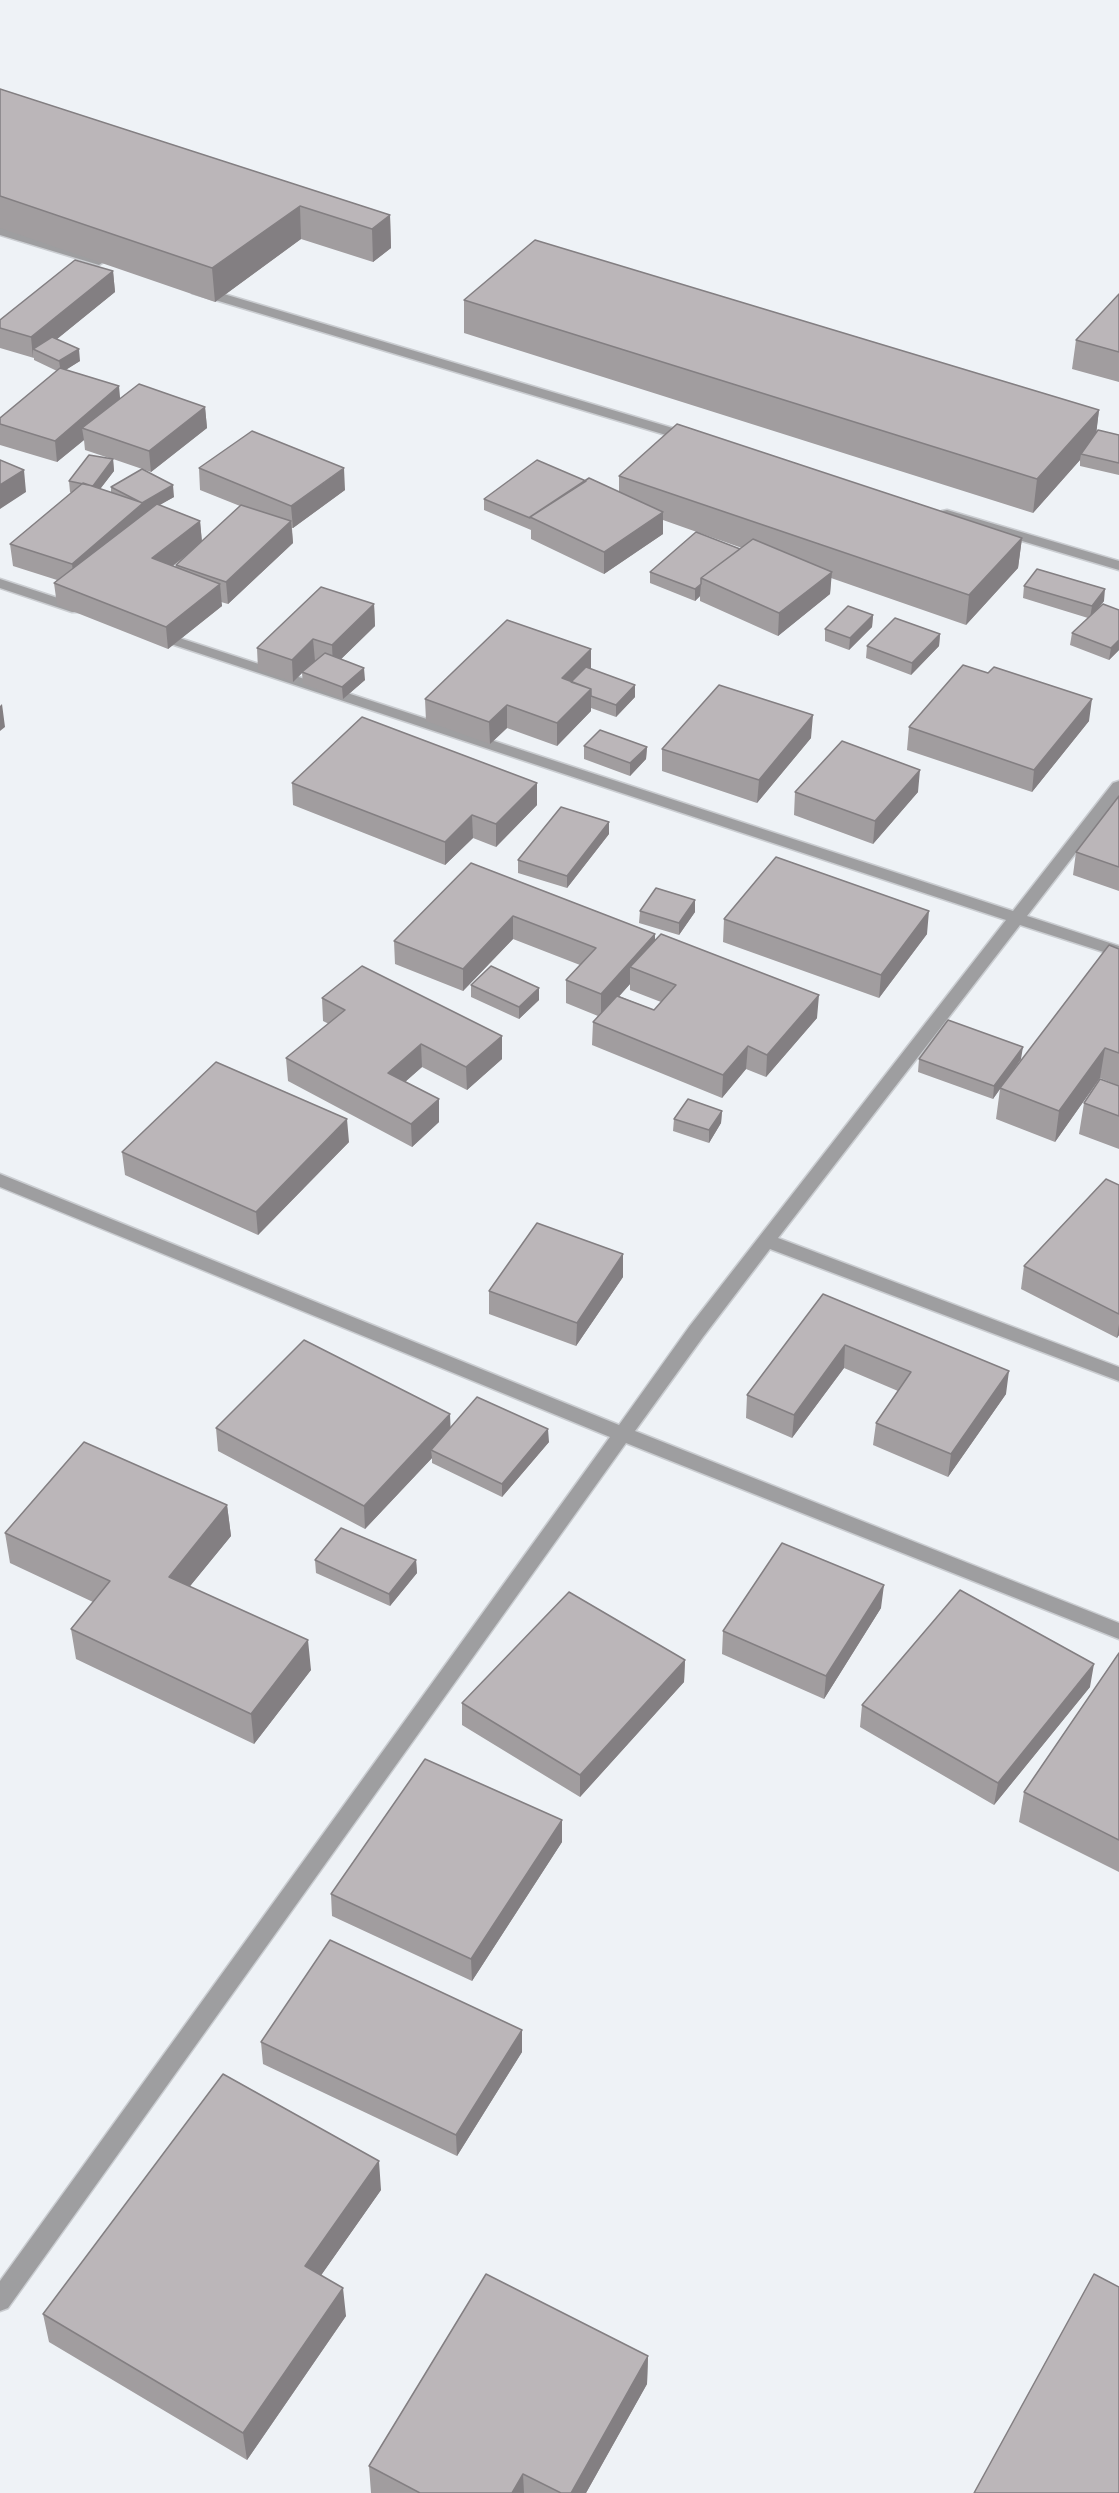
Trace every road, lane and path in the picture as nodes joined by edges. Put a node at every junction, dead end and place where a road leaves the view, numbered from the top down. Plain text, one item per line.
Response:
1 (0, 231) edge
2 (114, 265) edge
3 (183, 286) edge
4 (708, 443) edge
5 (936, 511) edge
6 (1119, 566) edge
7 (0, 583) edge
8 (90, 613) edge
9 (136, 628) edge
10 (1119, 786) edge
11 (1018, 917) junction
12 (1119, 952) edge
13 (0, 1180) edge
14 (767, 1241) junction
15 (1119, 1374) edge
16 (623, 1434) junction
17 (1119, 1631) edge
18 (0, 2300) edge

1 - 2 street
3 - 4 street
5 - 6 street
7 - 8 street
9 - 11 street
10 - 11 street
11 - 12 street
11 - 14 street
13 - 16 street
14 - 15 street
14 - 16 street
16 - 17 street
16 - 18 street

